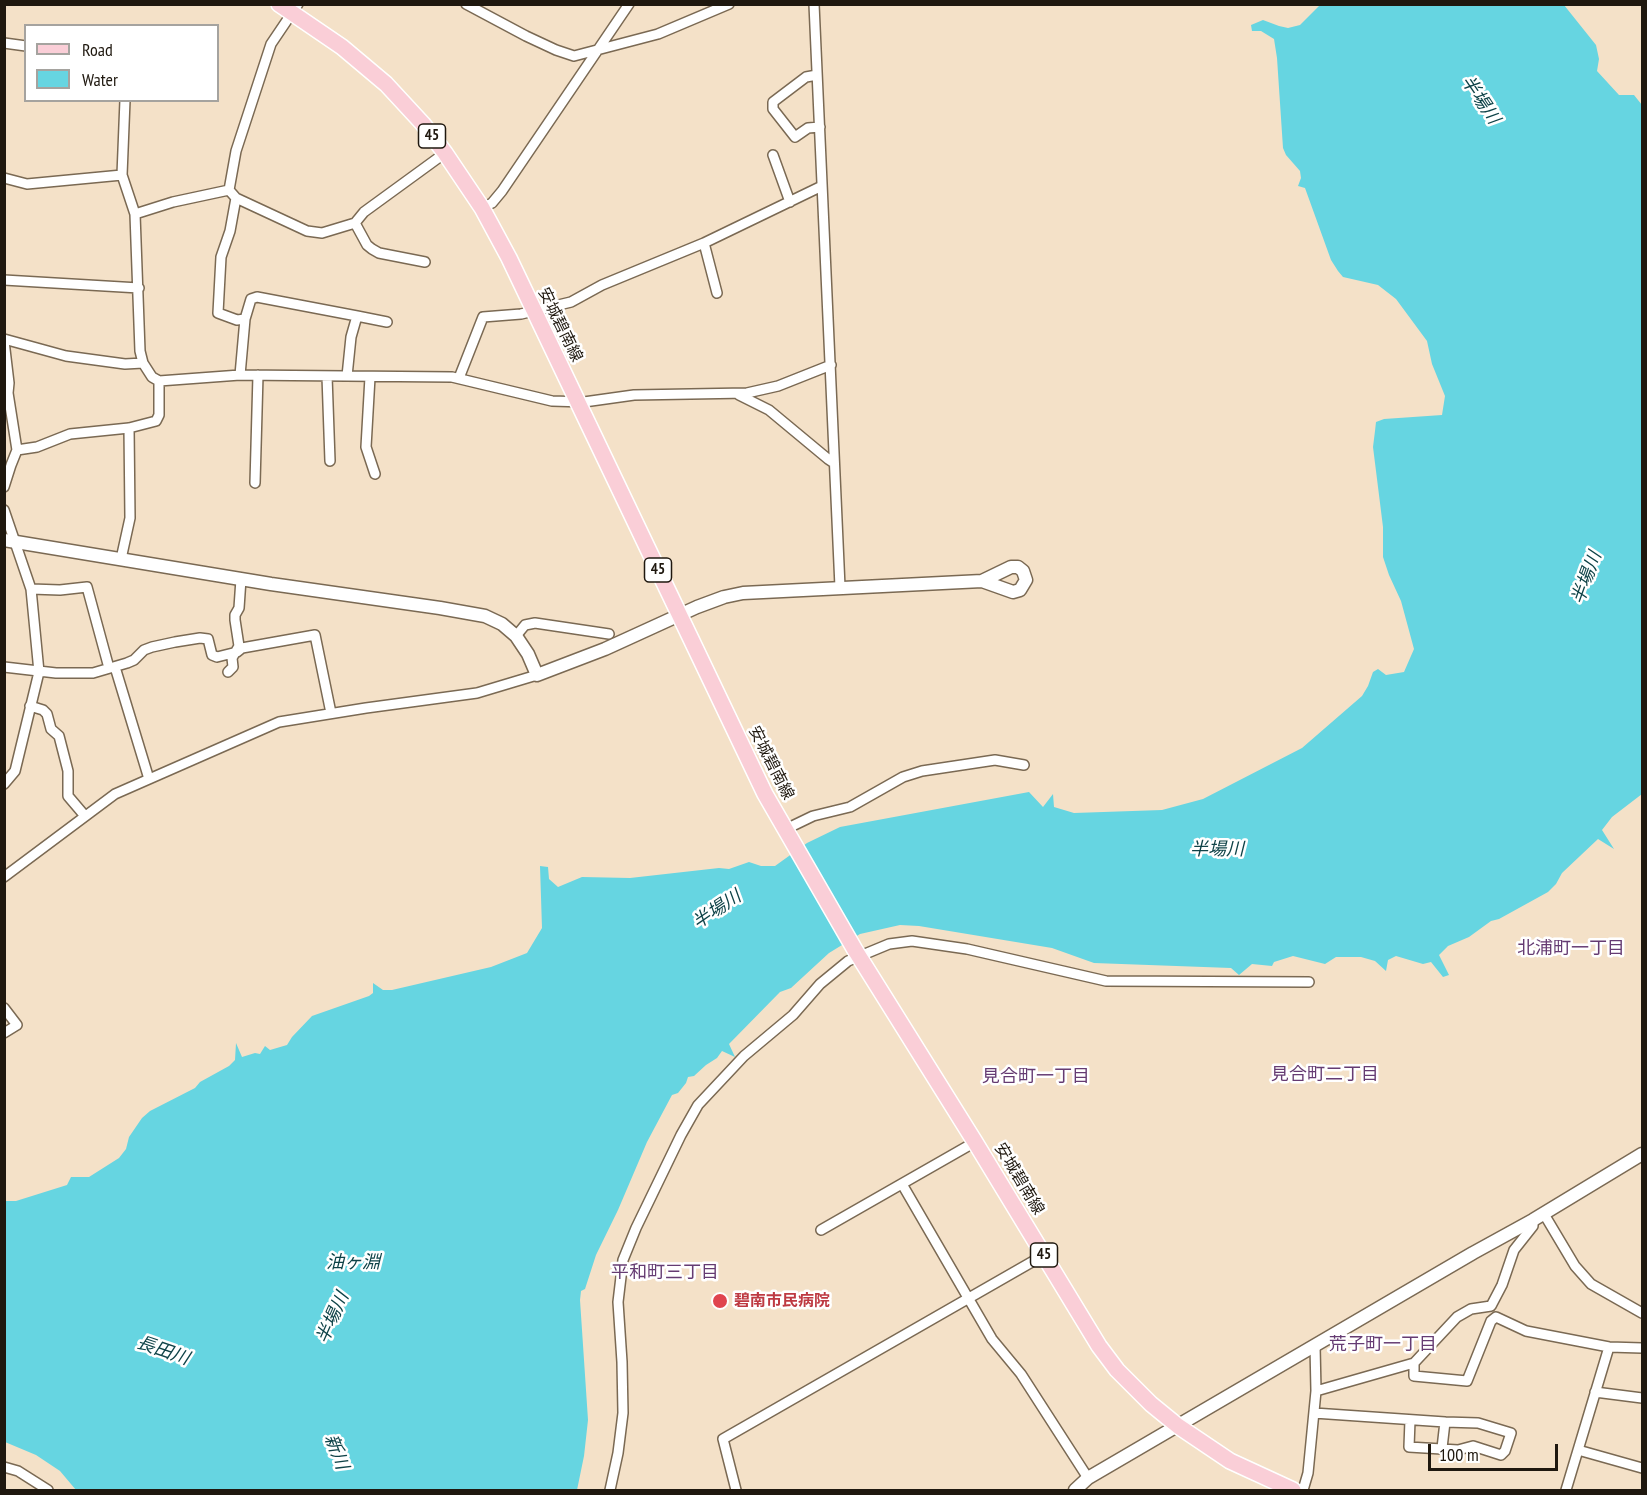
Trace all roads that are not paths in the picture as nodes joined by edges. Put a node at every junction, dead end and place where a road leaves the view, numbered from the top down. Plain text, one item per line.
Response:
1 (279, 4) edge
2 (466, 4) edge
3 (629, 4) edge
4 (729, 4) edge
5 (814, 4) edge
6 (295, 9) edge
7 (4, 43) edge
8 (24, 46) edge
9 (598, 50) junction
10 (817, 75) junction
11 (125, 102) edge
12 (820, 127) junction
13 (445, 153) junction
14 (773, 155) dead end
15 (122, 176) junction
16 (4, 178) edge
17 (822, 186) junction
18 (228, 190) junction
19 (236, 198) junction
20 (790, 202) junction
21 (482, 208) junction
22 (135, 214) junction
23 (355, 223) junction
24 (704, 243) junction
25 (425, 262) dead end
26 (4, 280) edge
27 (139, 288) junction
28 (717, 293) dead end
29 (533, 310) junction
30 (357, 316) junction
31 (245, 320) junction
32 (387, 322) dead end
33 (4, 340) edge
34 (143, 363) junction
35 (831, 365) junction
36 (240, 375) junction
37 (258, 375) junction
38 (327, 376) junction
39 (347, 376) junction
40 (370, 377) junction
41 (459, 378) junction
42 (159, 381) junction
43 (735, 394) junction
44 (577, 402) junction
45 (129, 428) junction
46 (17, 450) junction
47 (330, 461) dead end
48 (834, 463) junction
49 (375, 474) dead end
50 (255, 483) dead end
51 (4, 487) edge
52 (4, 510) edge
53 (11, 541) edge
54 (121, 559) junction
55 (241, 579) junction
56 (982, 581) dead end
57 (840, 587) junction
58 (31, 589) junction
59 (679, 615) junction
60 (609, 634) dead end
61 (516, 636) junction
62 (237, 652) junction
63 (4, 667) edge
64 (112, 668) junction
65 (39, 672) junction
66 (228, 672) dead end
67 (537, 675) junction
68 (30, 706) junction
69 (331, 713) junction
70 (1024, 765) dead end
71 (149, 779) junction
72 (4, 784) edge
73 (85, 816) junction
74 (784, 830) junction
75 (4, 877) edge
76 (857, 953) junction
77 (1309, 982) dead end
78 (4, 1008) edge
79 (4, 1033) edge
80 (975, 1142) junction
81 (1642, 1154) edge
82 (902, 1184) junction
83 (1538, 1217) junction
84 (821, 1230) dead end
85 (1044, 1255) junction
86 (970, 1298) junction
87 (1642, 1313) edge
88 (1315, 1346) junction
89 (1609, 1347) junction
90 (1642, 1348) edge
91 (1414, 1363) junction
92 (1316, 1391) junction
93 (1595, 1392) junction
94 (1642, 1398) edge
95 (1314, 1413) junction
96 (1410, 1420) junction
97 (1445, 1422) junction
98 (1178, 1426) junction
99 (1442, 1448) junction
100 (1578, 1450) junction
101 (4, 1467) edge
102 (1642, 1468) edge
103 (1088, 1478) junction
104 (1277, 1487) edge
105 (48, 1491) edge
106 (610, 1491) edge
107 (736, 1491) edge
108 (1075, 1491) edge
109 (1293, 1491) edge
110 (1303, 1491) edge
111 (1566, 1491) edge

1 - 6 main road, 安城碧南線 / 45
2 - 9 street
3 - 9 street
4 - 9 street
5 - 10 street
6 - 13 main road, 安城碧南線 / 45
6 - 18 street
7 - 8 street
9 - 21 street
10 - 12 street
10 - 12 street
11 - 15 street
12 - 17 street
13 - 21 main road, 安城碧南線 / 45
13 - 23 street
14 - 20 street
15 - 16 street
15 - 22 street
17 - 20 street
17 - 35 street
18 - 19 street
18 - 22 street
19 - 23 street
19 - 31 street
20 - 24 street
21 - 29 main road, 安城碧南線 / 45
22 - 27 street
23 - 25 street
24 - 28 street
24 - 29 street
26 - 27 street
27 - 34 street
29 - 41 street
29 - 44 main road, 安城碧南線 / 45
30 - 31 street
30 - 32 street
30 - 39 street
31 - 36 street
33 - 34 street
33 - 46 street
34 - 42 street
35 - 43 street
35 - 48 street
36 - 37 street
36 - 42 street
37 - 38 street
37 - 50 street
38 - 39 street
38 - 47 street
39 - 40 street
40 - 41 street
40 - 49 street
41 - 44 street
42 - 45 street
43 - 44 street
43 - 48 street
44 - 59 main road, 安城碧南線 / 45
45 - 46 street
45 - 54 street
46 - 51 street
48 - 57 street
52 - 53 street
53 - 54 street
53 - 58 street
54 - 55 street
55 - 61 street
55 - 62 street
56 - 57 street
57 - 59 street
58 - 64 street
58 - 65 street
59 - 67 street
59 - 74 main road, 安城碧南線 / 45
60 - 61 street
61 - 67 street
62 - 64 street
62 - 66 street
62 - 69 street
63 - 65 street
64 - 65 street
64 - 71 street
65 - 68 street
67 - 69 street
68 - 72 street
68 - 73 street
69 - 71 street
70 - 74 street
71 - 73 street
73 - 75 street
74 - 76 main road, 安城碧南線 / 45
76 - 77 street
76 - 80 main road, 安城碧南線 / 45
76 - 106 street
78 - 79 street
80 - 82 street
80 - 85 main road, 安城碧南線 / 45
81 - 83 street
82 - 84 street
82 - 86 street
83 - 87 street
83 - 88 street
83 - 91 street
85 - 86 street
85 - 98 main road, 安城碧南線 / 45
86 - 103 street
86 - 107 street
88 - 92 street
88 - 98 street
89 - 90 street
89 - 91 street
89 - 93 street
91 - 92 street
92 - 95 street
93 - 94 street
93 - 100 street
95 - 96 street
95 - 110 street
96 - 97 street
96 - 99 street
97 - 99 street
97 - 99 street
98 - 103 street
98 - 104 main road, 安城碧南線 / 45
100 - 102 street
100 - 111 street
101 - 105 street
103 - 108 street
104 - 109 main road, 安城碧南線 / 45

